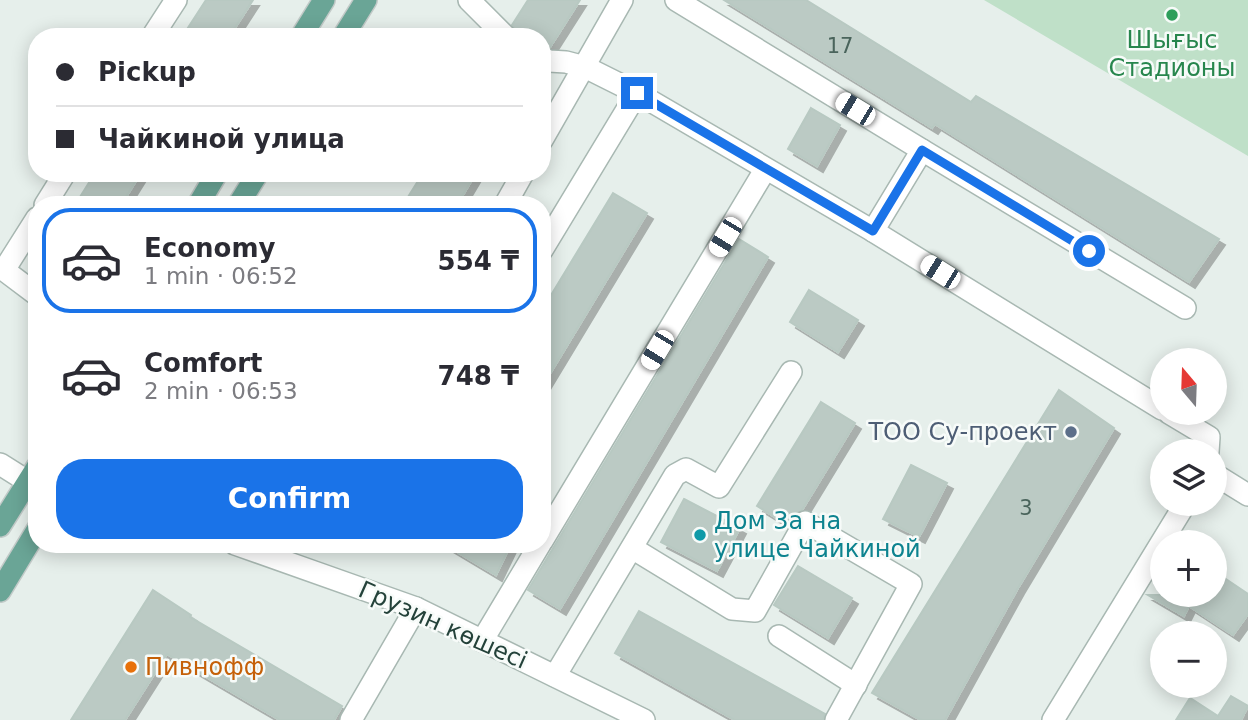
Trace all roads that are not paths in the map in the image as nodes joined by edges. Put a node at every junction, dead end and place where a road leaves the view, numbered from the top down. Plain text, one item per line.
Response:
1 (176, 0) edge
2 (324, 0) edge
3 (366, 0) edge
4 (469, 0) edge
5 (622, 0) edge
6 (676, 0) edge
7 (158, 28) edge
8 (307, 28) edge
9 (349, 28) edge
10 (497, 28) edge
11 (551, 61) edge
12 (585, 67) junction
13 (637, 93) junction
14 (551, 125) edge
15 (922, 150) junction
16 (765, 170) junction
17 (873, 231) junction
18 (28, 232) edge
19 (551, 235) edge
20 (28, 288) edge
21 (1185, 309) dead end
22 (791, 372) dead end
23 (1150, 401) edge
24 (1189, 425) edge
25 (1209, 439) edge
26 (0, 464) edge
27 (28, 471) edge
28 (28, 482) edge
29 (1227, 482) edge
30 (1248, 495) edge
31 (1178, 516) edge
32 (551, 524) edge
33 (0, 526) edge
34 (28, 545) edge
35 (632, 548) junction
36 (260, 553) edge
37 (534, 553) edge
38 (0, 591) edge
39 (416, 608) junction
40 (779, 636) dead end
41 (482, 640) junction
42 (555, 676) junction
43 (856, 685) junction
44 (351, 720) edge
45 (644, 720) edge
46 (836, 720) edge
47 (1053, 720) edge

1 - 7 street
2 - 8 main road
3 - 9 main road
4 - 10 street
5 - 12 street
6 - 15 street
11 - 12 street
12 - 13 street
12 - 14 street
13 - 16 street
13 - 19 street
15 - 17 street
15 - 21 street
16 - 17 street
16 - 32 street
17 - 23 street
18 - 20 street
22 - 35 street
24 - 25 street
26 - 27 street
28 - 33 main road
29 - 30 street
31 - 47 street
34 - 38 main road
35 - 42 street
35 - 43 street
36 - 39 street, Грузин көшесі
37 - 41 street
39 - 41 street, Грузин көшесі
39 - 44 street
40 - 43 street
41 - 42 street, Грузин көшесі
42 - 45 street, Грузин көшесі
43 - 46 street

